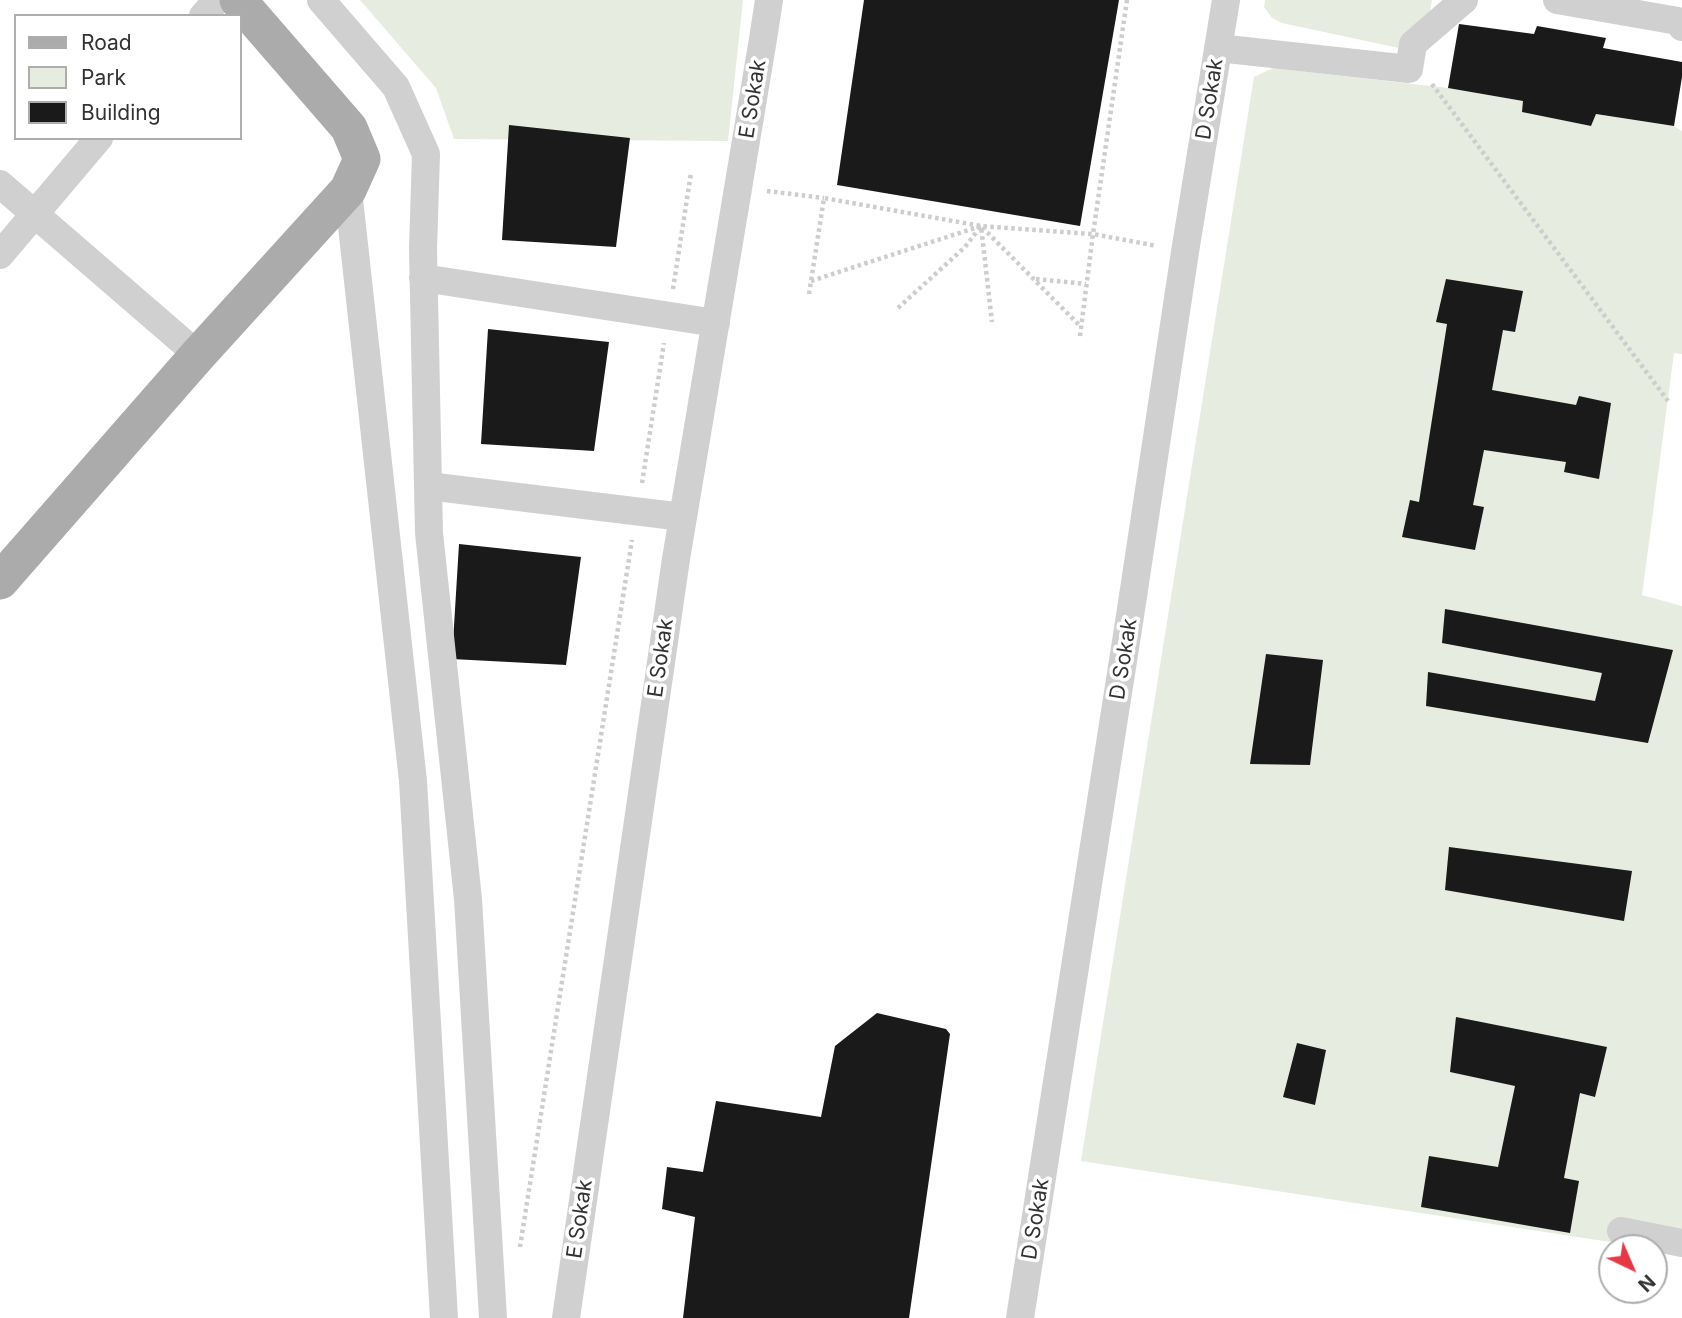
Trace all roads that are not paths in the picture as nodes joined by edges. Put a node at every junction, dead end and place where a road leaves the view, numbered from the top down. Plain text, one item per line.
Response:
1 (217, 0) edge
2 (238, 0) edge
3 (321, 0) edge
4 (769, 0) edge
5 (1226, 0) edge
6 (1464, 0) edge
7 (1575, 2) edge
8 (206, 14) edge
9 (1682, 27) edge
10 (1219, 48) junction
11 (97, 140) edge
12 (0, 184) edge
13 (348, 190) junction
14 (34, 214) junction
15 (0, 255) edge
16 (424, 278) junction
17 (716, 323) junction
18 (198, 355) junction
19 (428, 486) junction
20 (683, 517) junction
21 (0, 581) edge
22 (1621, 1231) dead end
23 (1682, 1243) edge
24 (443, 1318) edge
25 (493, 1318) edge
26 (566, 1318) edge
27 (1020, 1318) edge

1 - 8 street
2 - 13 main road
3 - 16 street
4 - 17 street, E Sokak
5 - 10 street, D Sokak
6 - 10 street
7 - 9 street
10 - 27 street, D Sokak
11 - 14 street
12 - 14 street
13 - 18 main road
13 - 24 street
14 - 15 street
14 - 18 street
16 - 17 street
16 - 19 street
17 - 20 street, E Sokak
18 - 21 main road
19 - 20 street
19 - 25 street
20 - 26 street, E Sokak
22 - 23 street

